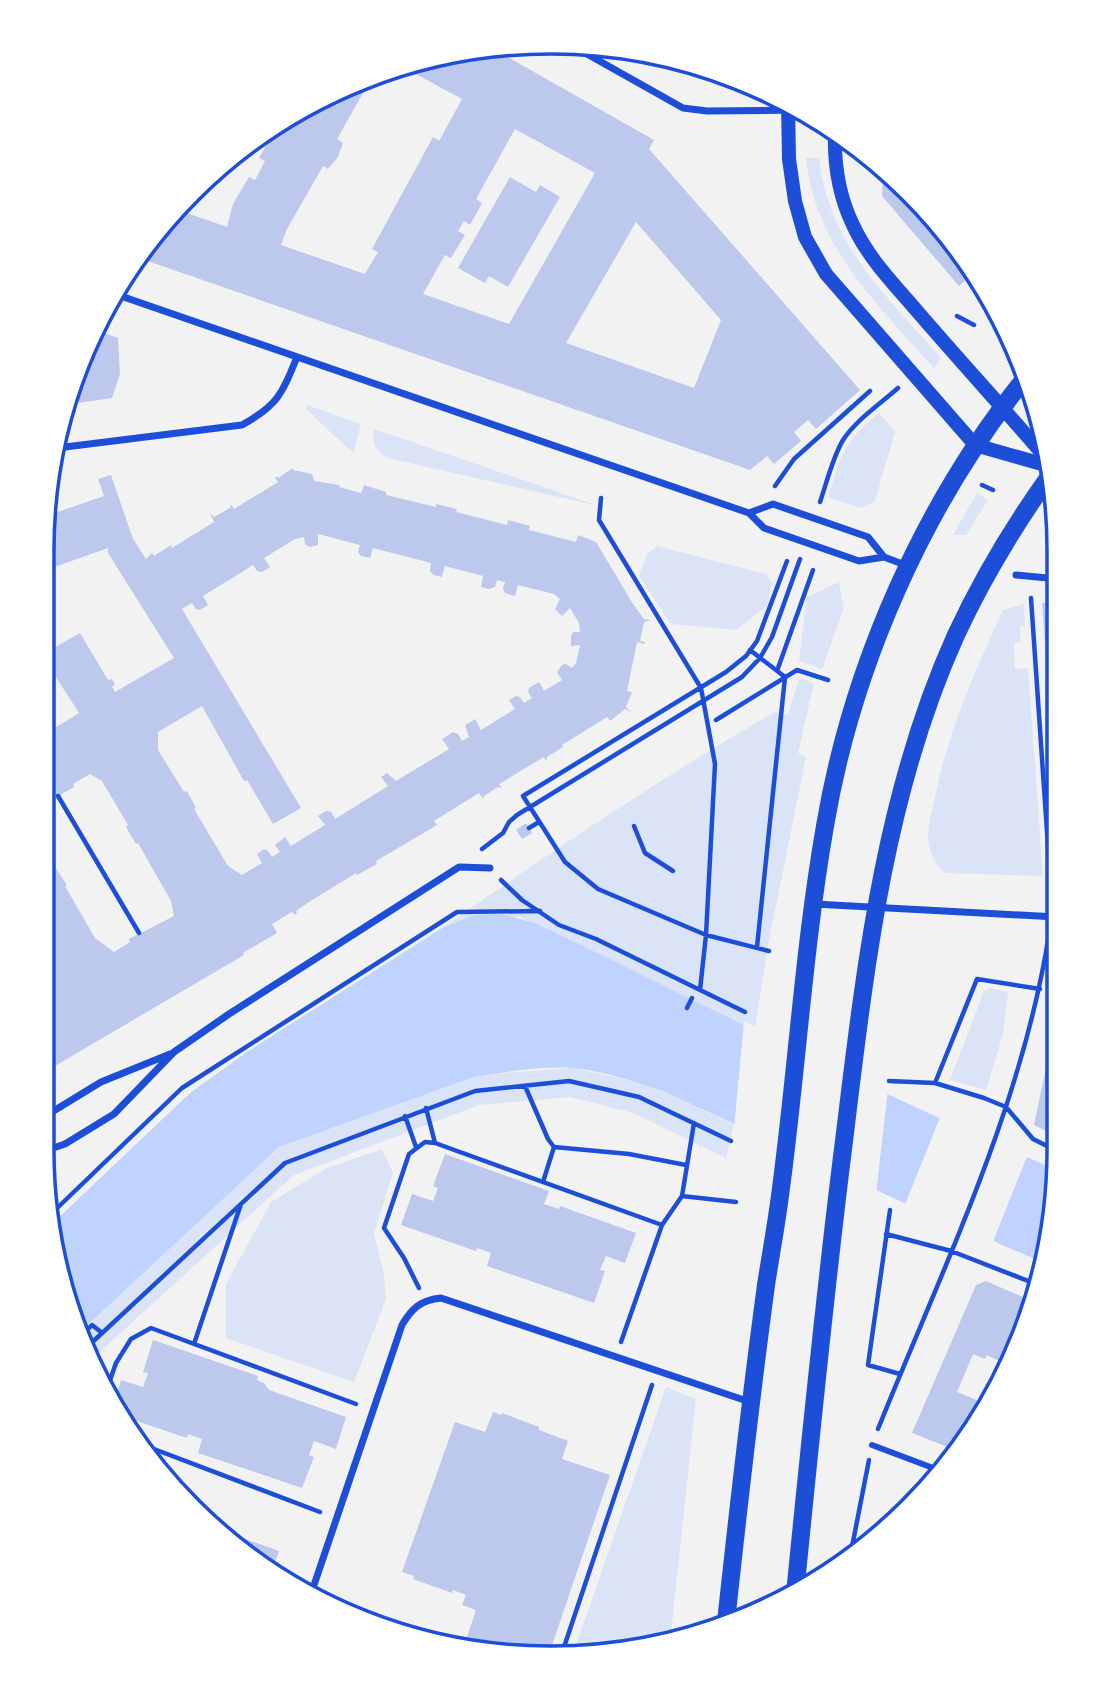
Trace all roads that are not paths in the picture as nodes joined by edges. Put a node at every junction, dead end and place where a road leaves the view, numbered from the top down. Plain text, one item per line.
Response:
1 (590, 56) edge
2 (773, 107) edge
3 (788, 115) edge
4 (835, 144) edge
5 (124, 297) edge
6 (297, 357) junction
7 (1018, 387) edge
8 (1002, 407) junction
9 (975, 445) junction
10 (1035, 445) edge
11 (66, 447) edge
12 (1039, 463) edge
13 (1043, 486) edge
14 (749, 513) junction
15 (884, 557) junction
16 (908, 566) junction
17 (1016, 576) dead end
18 (1047, 578) edge
19 (490, 868) road end
20 (813, 904) junction
21 (876, 909) junction
22 (1047, 917) edge
23 (174, 1052) junction
24 (54, 1111) edge
25 (54, 1147) edge
26 (752, 1402) junction
27 (872, 1446) road end
28 (932, 1468) edge
29 (796, 1580) edge
30 (314, 1586) edge
31 (727, 1613) edge

1 - 2 street
3 - 9 main road
4 - 8 main road
5 - 6 street
6 - 11 street
6 - 14 street
7 - 8 main road
8 - 9 main road
8 - 10 main road
9 - 12 main road
9 - 16 main road
13 - 21 main road
14 - 15 street
14 - 15 street
15 - 16 street
16 - 20 main road
17 - 18 street
19 - 23 street
20 - 21 street
20 - 26 main road
21 - 22 street
21 - 29 main road
23 - 24 street
23 - 25 street
26 - 30 street
26 - 31 main road
27 - 28 street

